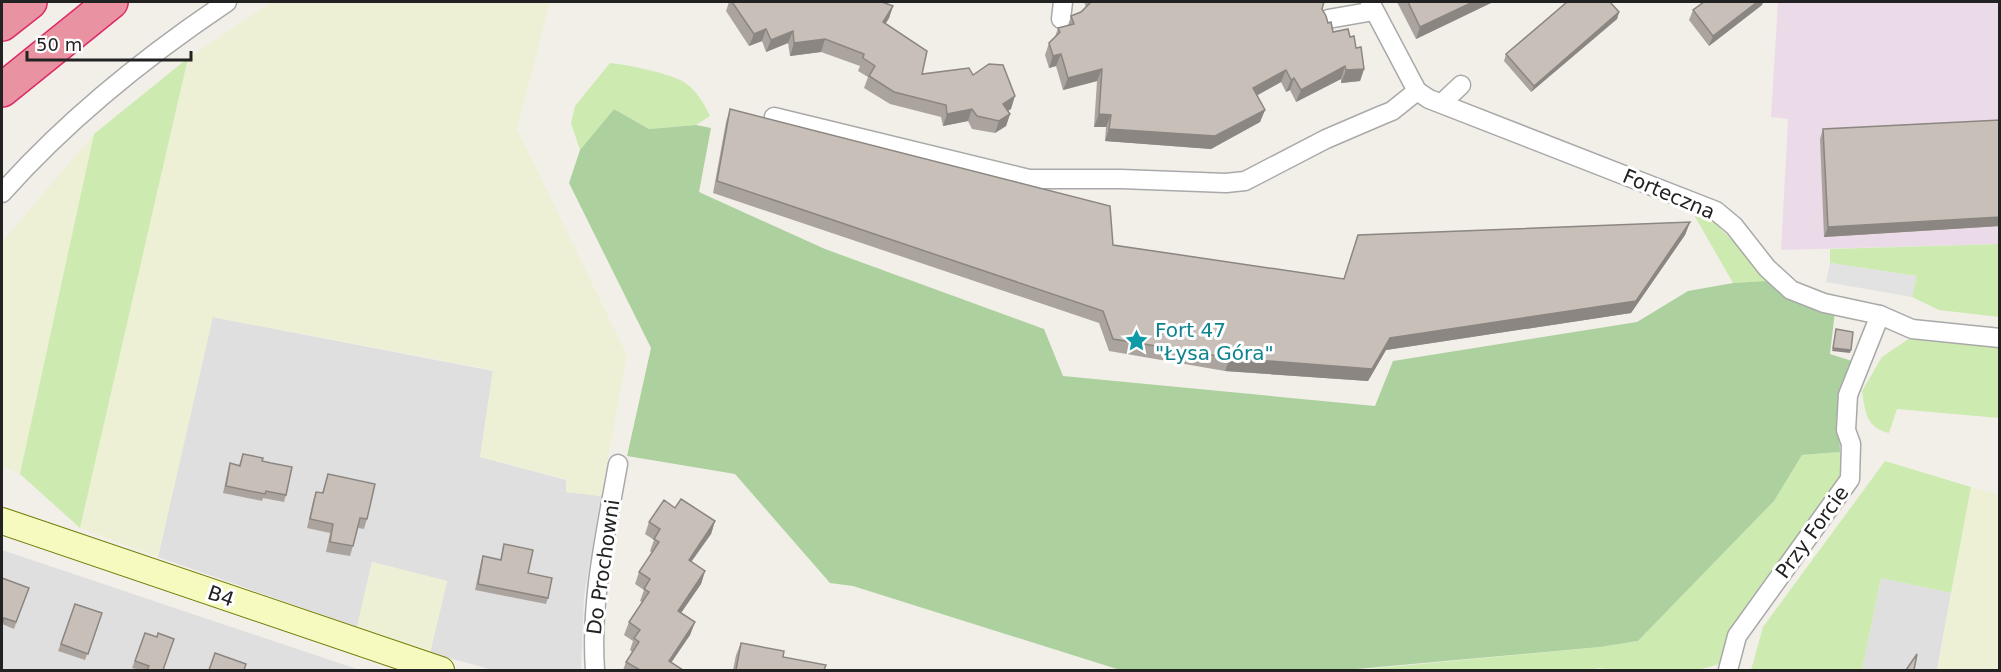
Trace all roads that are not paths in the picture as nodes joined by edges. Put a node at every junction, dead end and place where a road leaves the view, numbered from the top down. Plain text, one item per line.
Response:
1 (30, 2) edge
2 (111, 2) edge
3 (227, 2) edge
4 (1372, 6) edge
5 (1328, 19) edge
6 (2, 24) edge
7 (1461, 85) dead end
8 (2, 90) edge
9 (1417, 92) junction
10 (1442, 103) junction
11 (774, 117) dead end
12 (2, 193) edge
13 (1880, 315) junction
14 (2000, 338) edge
15 (618, 464) dead end
16 (2, 521) edge
17 (441, 670) edge
18 (595, 670) edge
19 (1728, 670) edge

1 - 6 highway
2 - 8 highway
3 - 12 street
4 - 5 street
4 - 9 street
7 - 10 street
9 - 10 street, Forteczna
9 - 11 street
10 - 13 street, Forteczna
13 - 14 street, Forteczna
13 - 19 street, Przy Forcie
15 - 18 street, Do Prochowni
16 - 17 street, B4

